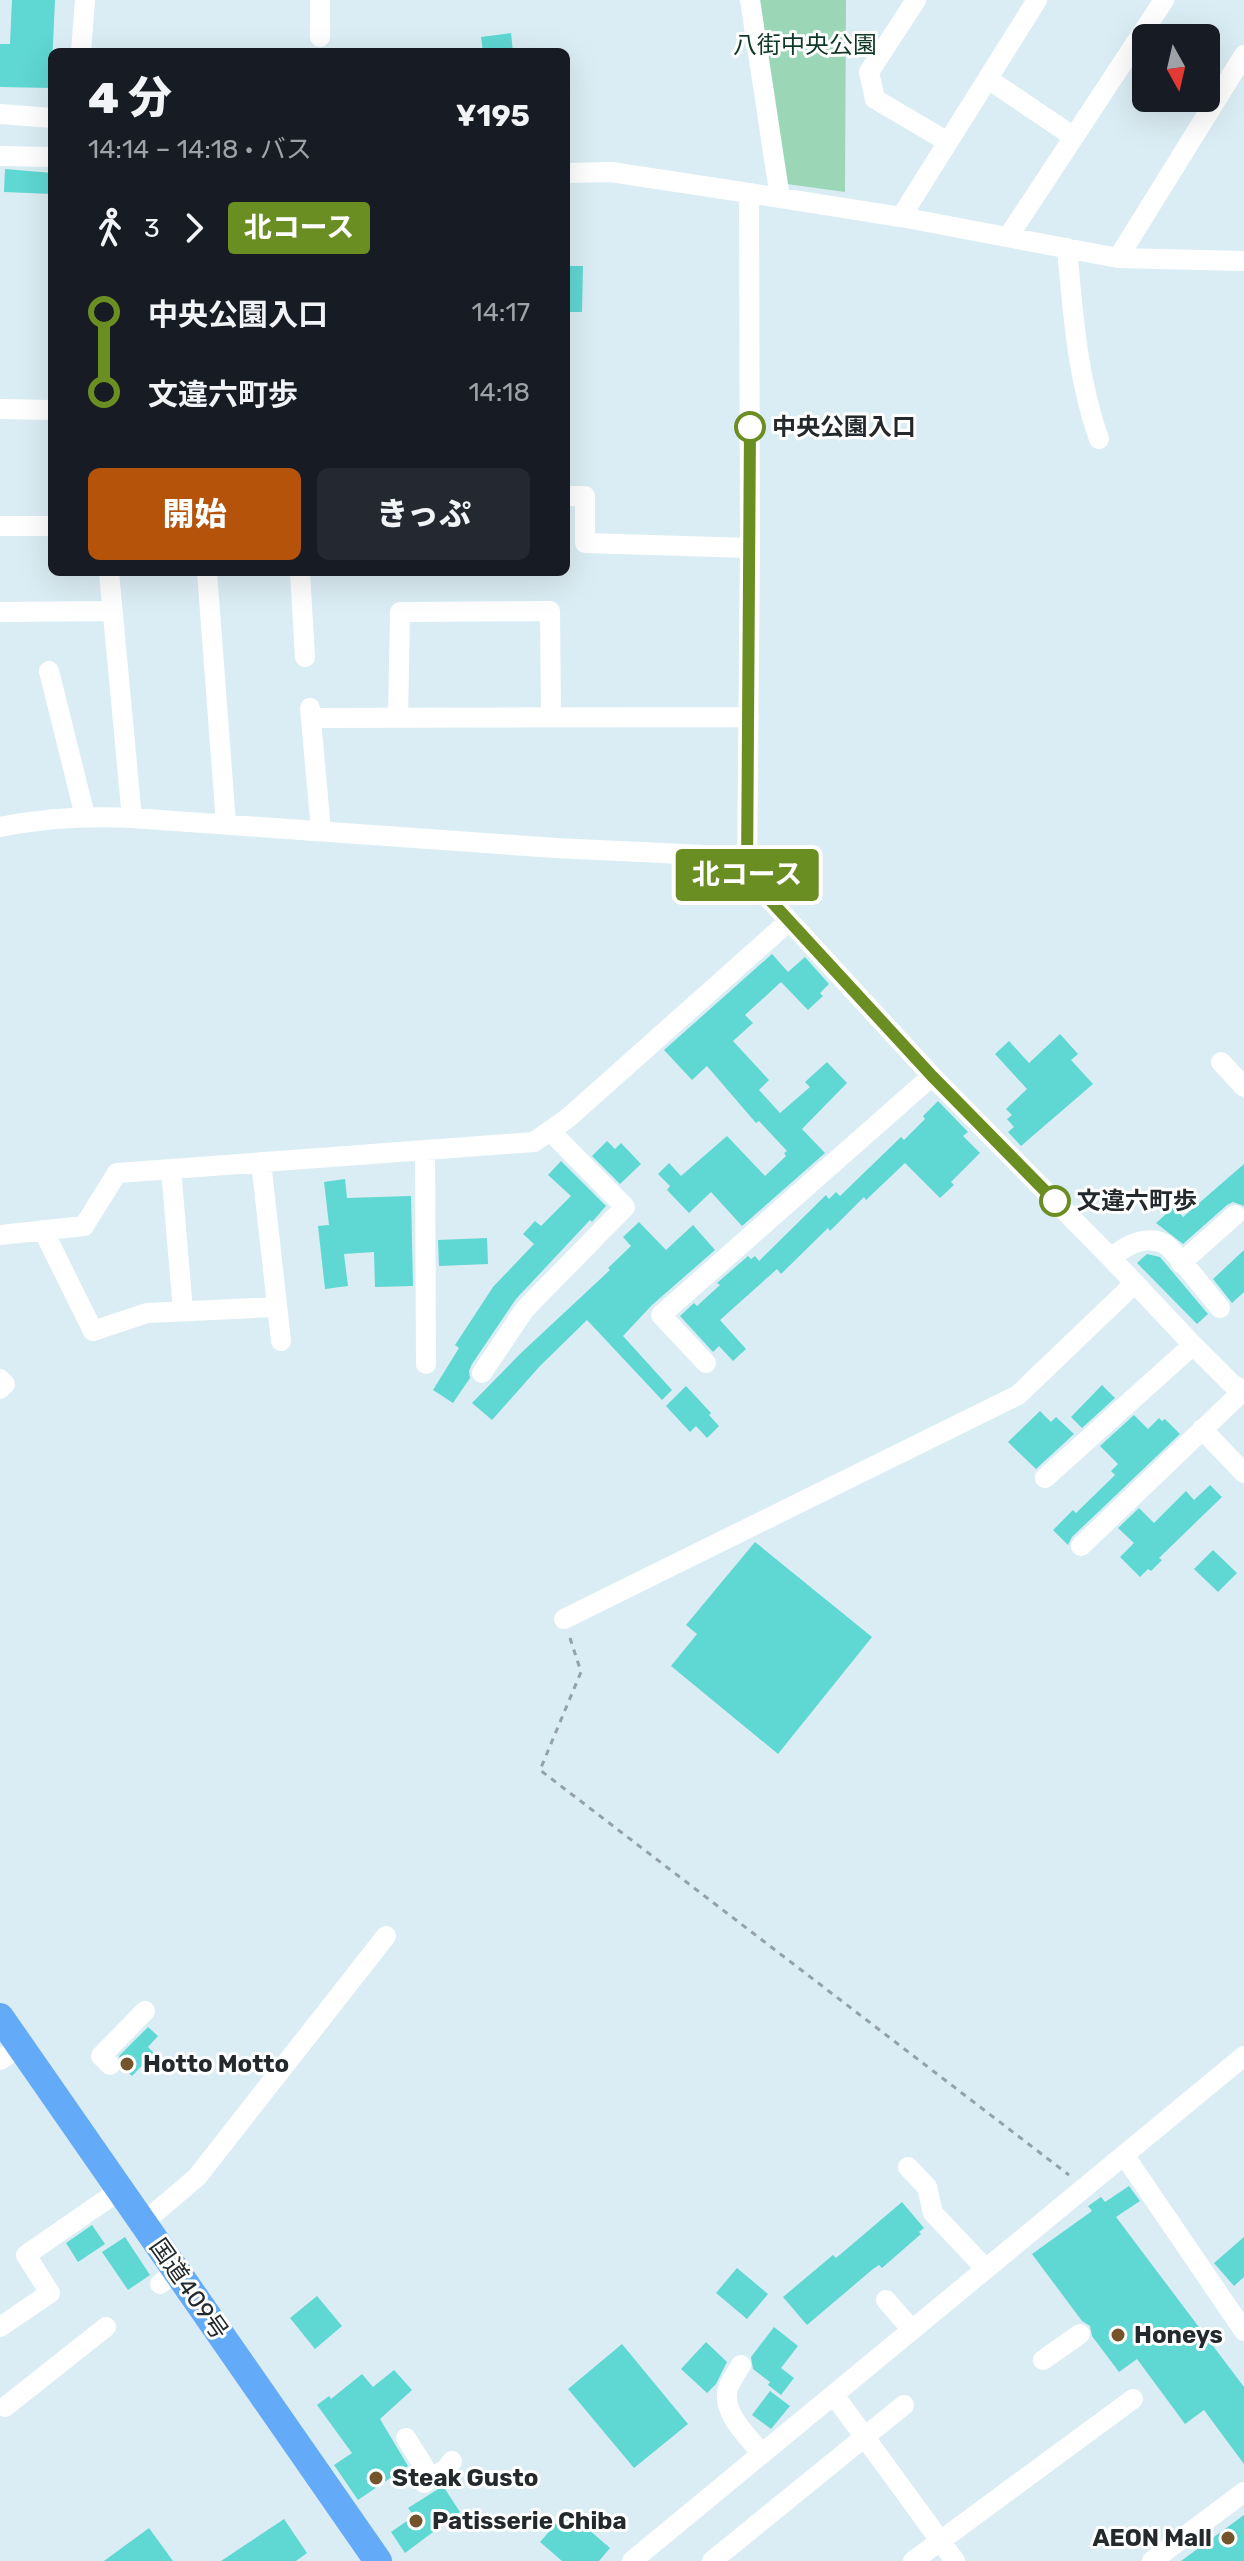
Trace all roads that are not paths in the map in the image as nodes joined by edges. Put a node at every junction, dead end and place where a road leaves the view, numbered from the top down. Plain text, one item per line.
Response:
1 (85, 0) edge
2 (320, 0) edge
3 (750, 0) edge
4 (916, 0) edge
5 (1037, 0) edge
6 (1164, 0) edge
7 (320, 37) dead end
8 (81, 48) edge
9 (1244, 55) edge
10 (988, 79) junction
11 (0, 114) edge
12 (48, 118) edge
13 (1074, 137) junction
14 (948, 142) junction
15 (0, 156) edge
16 (48, 157) edge
17 (570, 173) edge
18 (749, 193) junction
19 (780, 198) junction
20 (901, 217) junction
21 (1008, 237) junction
22 (1067, 248) junction
23 (1118, 258) junction
24 (1243, 259) edge
25 (0, 409) edge
26 (48, 410) edge
27 (1099, 439) dead end
28 (570, 496) edge
29 (0, 526) edge
30 (48, 526) edge
31 (750, 548) junction
32 (109, 576) edge
33 (207, 576) edge
34 (300, 576) edge
35 (112, 611) junction
36 (0, 612) edge
37 (305, 657) dead end
38 (49, 671) dead end
39 (551, 717) junction
40 (749, 717) junction
41 (398, 718) junction
42 (85, 816) junction
43 (132, 818) junction
44 (226, 824) junction
45 (0, 827) edge
46 (321, 831) junction
47 (747, 875) junction
48 (788, 922) junction
49 (1221, 1062) dead end
50 (932, 1076) junction
51 (1244, 1087) edge
52 (550, 1131) junction
53 (425, 1150) junction
54 (261, 1162) junction
55 (171, 1169) junction
56 (1235, 1215) dead end
57 (43, 1230) junction
58 (0, 1235) edge
59 (1111, 1258) junction
60 (1181, 1263) junction
61 (1135, 1283) junction
62 (277, 1307) junction
63 (1220, 1308) dead end
64 (183, 1311) junction
65 (281, 1341) dead end
66 (1193, 1345) junction
67 (706, 1363) dead end
68 (426, 1364) dead end
69 (482, 1373) dead end
70 (0, 1379) edge
71 (0, 1389) edge
72 (1240, 1398) edge
73 (1202, 1429) junction
74 (1244, 1473) edge
75 (1045, 1478) dead end
76 (1081, 1546) dead end
77 (564, 1619) road end
78 (386, 1936) dead end
79 (145, 2011) dead end
80 (1, 2019) edge
81 (10, 2053) edge
82 (1244, 2056) edge
83 (110, 2065) dead end
84 (1124, 2155) junction
85 (908, 2167) dead end
86 (120, 2190) junction
87 (143, 2223) junction
88 (986, 2269) junction
89 (886, 2300) dead end
90 (0, 2327) edge
91 (106, 2327) dead end
92 (912, 2330) junction
93 (1244, 2331) edge
94 (1080, 2334) dead end
95 (1043, 2360) dead end
96 (741, 2365) dead end
97 (834, 2395) junction
98 (1133, 2399) dead end
99 (904, 2405) dead end
100 (5, 2407) dead end
101 (864, 2436) junction
102 (406, 2438) dead end
103 (762, 2454) junction
104 (452, 2461) dead end
105 (1244, 2492) edge
106 (940, 2540) junction
107 (378, 2561) edge
108 (632, 2561) edge
109 (712, 2561) edge
110 (913, 2561) edge
111 (955, 2561) edge
112 (1152, 2561) edge

1 - 8 street
2 - 7 street
3 - 19 street
4 - 14 street
5 - 10 street
6 - 13 street
9 - 23 street
10 - 13 street
10 - 14 street
11 - 12 street
13 - 21 street
14 - 20 street
15 - 16 street
17 - 18 street
18 - 19 street
18 - 31 street
19 - 20 street
20 - 21 street
21 - 22 street
22 - 23 street
22 - 27 street
23 - 24 street
25 - 26 street
28 - 31 street
29 - 30 street
31 - 40 street
32 - 35 street
33 - 44 street
34 - 37 street
35 - 36 street
35 - 43 street
38 - 42 street
39 - 40 street
39 - 41 street
39 - 41 street
40 - 47 street
41 - 46 street
42 - 43 street
42 - 45 street
43 - 44 street
44 - 46 street
46 - 47 street
47 - 48 street
48 - 50 street
48 - 52 street
49 - 51 street
50 - 59 street
50 - 67 street
52 - 53 street
52 - 69 street
53 - 54 street
53 - 68 street
54 - 55 street
54 - 62 street
55 - 57 street
55 - 64 street
56 - 60 street
57 - 58 street
57 - 64 street
59 - 60 street
59 - 61 street
60 - 63 street
61 - 66 street
61 - 77 street
62 - 64 street
62 - 65 street
66 - 72 street
66 - 75 street
70 - 71 street
72 - 73 street
73 - 74 street
73 - 76 street
78 - 87 street
79 - 83 street
80 - 81 highway, 国道409号
81 - 86 highway, 国道409号
82 - 84 street
84 - 88 street
84 - 93 street
85 - 88 street
86 - 87 highway, 国道409号
86 - 90 street
87 - 107 highway, 国道409号
88 - 92 street
89 - 92 street
91 - 100 street
92 - 97 street
94 - 95 street
96 - 103 street
97 - 101 street
97 - 103 street
98 - 106 street
99 - 101 street
101 - 106 street
101 - 109 street
102 - 104 street
103 - 108 street
105 - 112 street
106 - 110 street
106 - 111 street

